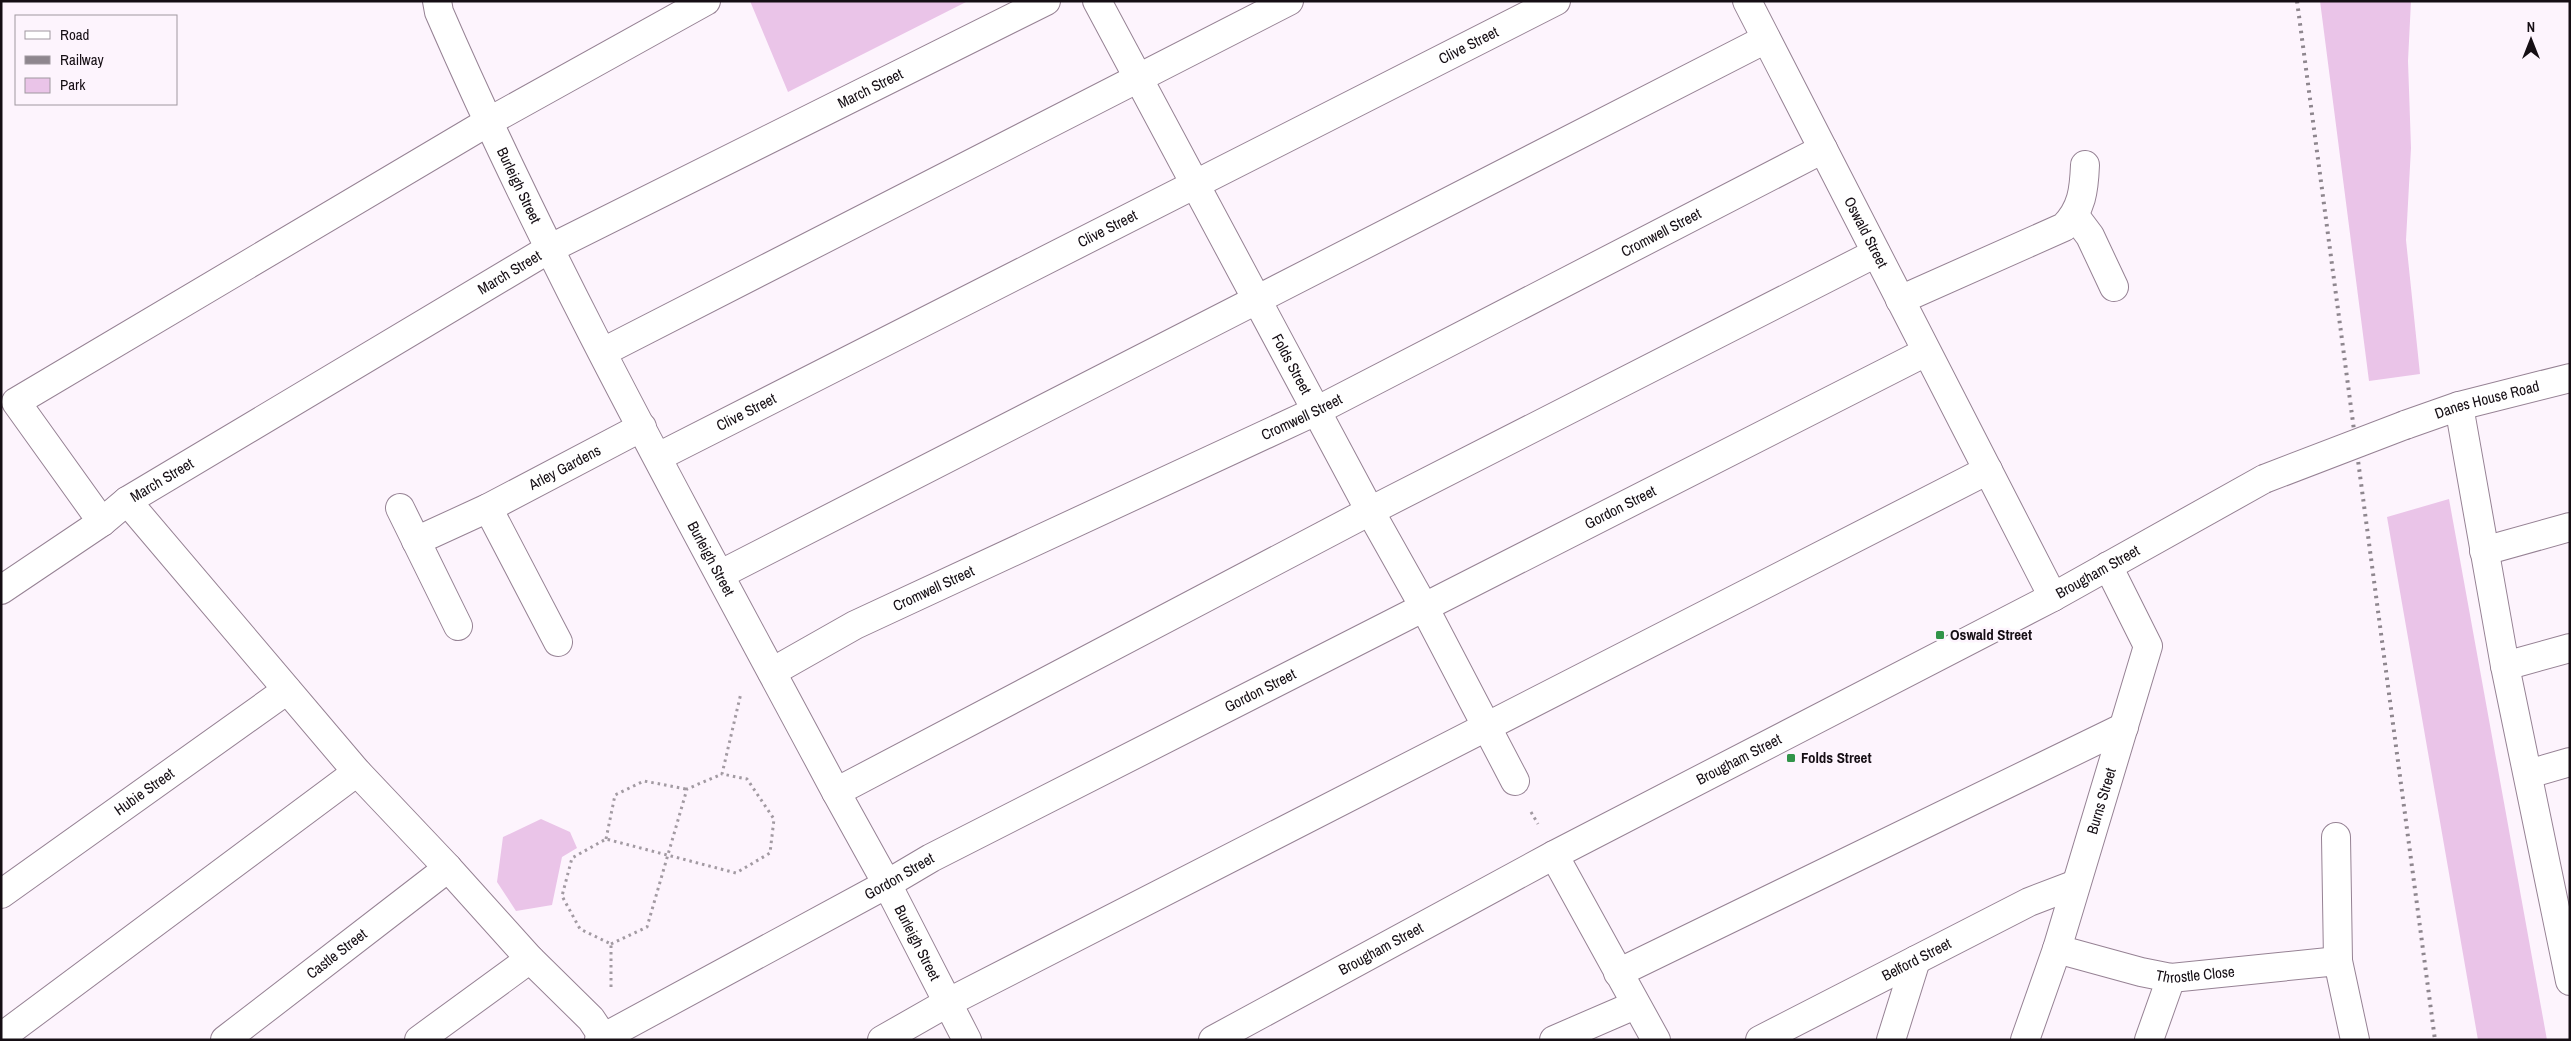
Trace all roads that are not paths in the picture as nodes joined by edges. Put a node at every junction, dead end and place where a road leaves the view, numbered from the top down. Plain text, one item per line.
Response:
1 (436, 1) edge
2 (706, 1) edge
3 (1046, 1) edge
4 (1097, 1) edge
5 (1289, 1) edge
6 (1556, 1) edge
7 (1747, 1) edge
8 (1766, 39) junction
9 (1138, 79) junction
10 (488, 122) junction
11 (1823, 149) junction
12 (2085, 165) dead end
13 (1196, 186) junction
14 (2075, 216) junction
15 (549, 249) junction
16 (1876, 253) junction
17 (2114, 287) dead end
18 (1256, 300) junction
19 (1900, 300) junction
20 (603, 352) junction
21 (1926, 352) junction
22 (2570, 378) edge
23 (2459, 406) junction
24 (1316, 411) junction
25 (642, 427) junction
26 (658, 457) junction
27 (1988, 470) junction
28 (2264, 479) joint
29 (127, 501) junction
30 (400, 508) dead end
31 (488, 508) junction
32 (1370, 510) junction
33 (102, 522) junction
34 (2570, 527) edge
35 (416, 541) junction
36 (2484, 551) junction
37 (2108, 566) junction
38 (721, 574) junction
39 (1, 590) edge
40 (2053, 597) junction
41 (1424, 606) junction
42 (458, 626) dead end
43 (558, 642) dead end
44 (2570, 648) edge
45 (2505, 666) junction
46 (772, 672) junction
47 (287, 690) junction
48 (2124, 727) junction
49 (1486, 728) junction
50 (2570, 762) edge
51 (357, 772) junction
52 (2528, 774) junction
53 (1515, 781) road end
54 (836, 792) junction
55 (2336, 837) dead end
56 (1554, 855) junction
57 (448, 868) junction
58 (2560, 883) edge
59 (887, 884) junction
60 (2076, 884) junction
61 (1, 894) edge
62 (2057, 949) junction
63 (530, 959) junction
64 (1916, 960) junction
65 (2338, 961) junction
66 (1618, 973) junction
67 (2171, 978) junction
68 (2570, 981) edge
69 (947, 1003) junction
70 (1635, 1004) junction
71 (7, 1032) edge
72 (601, 1038) edge
73 (225, 1040) edge
74 (420, 1040) edge
75 (882, 1040) edge
76 (966, 1040) edge
77 (1213, 1040) edge
78 (1554, 1040) edge
79 (1656, 1040) edge
80 (1760, 1040) edge
81 (1891, 1040) edge
82 (2025, 1040) edge
83 (2149, 1040) edge
84 (2355, 1040) edge

1 - 10 street, Burleigh Street
2 - 10 street
3 - 15 street, March Street
4 - 9 street, Folds Street
5 - 9 street
6 - 13 street, Clive Street
7 - 8 street, Oswald Street
8 - 11 street, Oswald Street
8 - 18 street
9 - 13 street, Folds Street
9 - 20 street
10 - 15 street, Burleigh Street
10 - 33 street
11 - 16 street, Oswald Street
11 - 24 street, Cromwell Street
12 - 14 street
13 - 18 street, Folds Street
13 - 26 street, Clive Street
14 - 17 street
14 - 19 street
15 - 20 street, Burleigh Street
15 - 29 street, March Street
16 - 19 street, Oswald Street
16 - 32 street
18 - 24 street, Folds Street
18 - 38 street
19 - 21 street, Oswald Street
20 - 25 street, Burleigh Street
21 - 27 street, Oswald Street
21 - 41 street, Gordon Street
22 - 23 street, Danes House Road
23 - 28 street, Danes House Road, bridge
23 - 36 street
24 - 32 street, Folds Street
24 - 46 street, Cromwell Street
25 - 26 street, Burleigh Street
25 - 31 street, Arley Gardens
26 - 38 street, Burleigh Street
27 - 40 street, Oswald Street
27 - 49 street
28 - 37 street, Brougham Street
29 - 33 street, March Street
29 - 47 street
30 - 35 street
31 - 35 street, Arley Gardens
31 - 43 street
32 - 41 street, Folds Street
32 - 54 street
33 - 39 street, March Street
34 - 36 street
35 - 42 street
36 - 45 street
37 - 40 street, Brougham Street
37 - 48 street, Burns Street
38 - 46 street, Burleigh Street
40 - 56 street, Brougham Street
41 - 49 street, Folds Street
41 - 59 street, Gordon Street
44 - 45 street
45 - 52 street
46 - 54 street, Burleigh Street
47 - 51 street
47 - 61 street, Hubie Street
48 - 60 street, Burns Street
48 - 66 street
49 - 53 street, Folds Street
49 - 69 street
50 - 52 street
51 - 57 street
51 - 71 street
52 - 58 street
54 - 59 street, Burleigh Street
55 - 65 street
56 - 66 street
56 - 77 street, Brougham Street
57 - 63 street
57 - 73 street, Castle Street
58 - 68 street
59 - 69 street, Burleigh Street
59 - 72 street, Gordon Street
60 - 62 street, Burns Street
60 - 64 street, Belford Street
62 - 67 street, Throstle Close
62 - 82 street, Burns Street
63 - 72 street
63 - 74 street
64 - 80 street, Belford Street
64 - 81 street
65 - 67 street, Throstle Close
65 - 84 street
66 - 70 street
67 - 83 street
69 - 75 street
69 - 76 street, Burleigh Street
70 - 78 street
70 - 79 street

